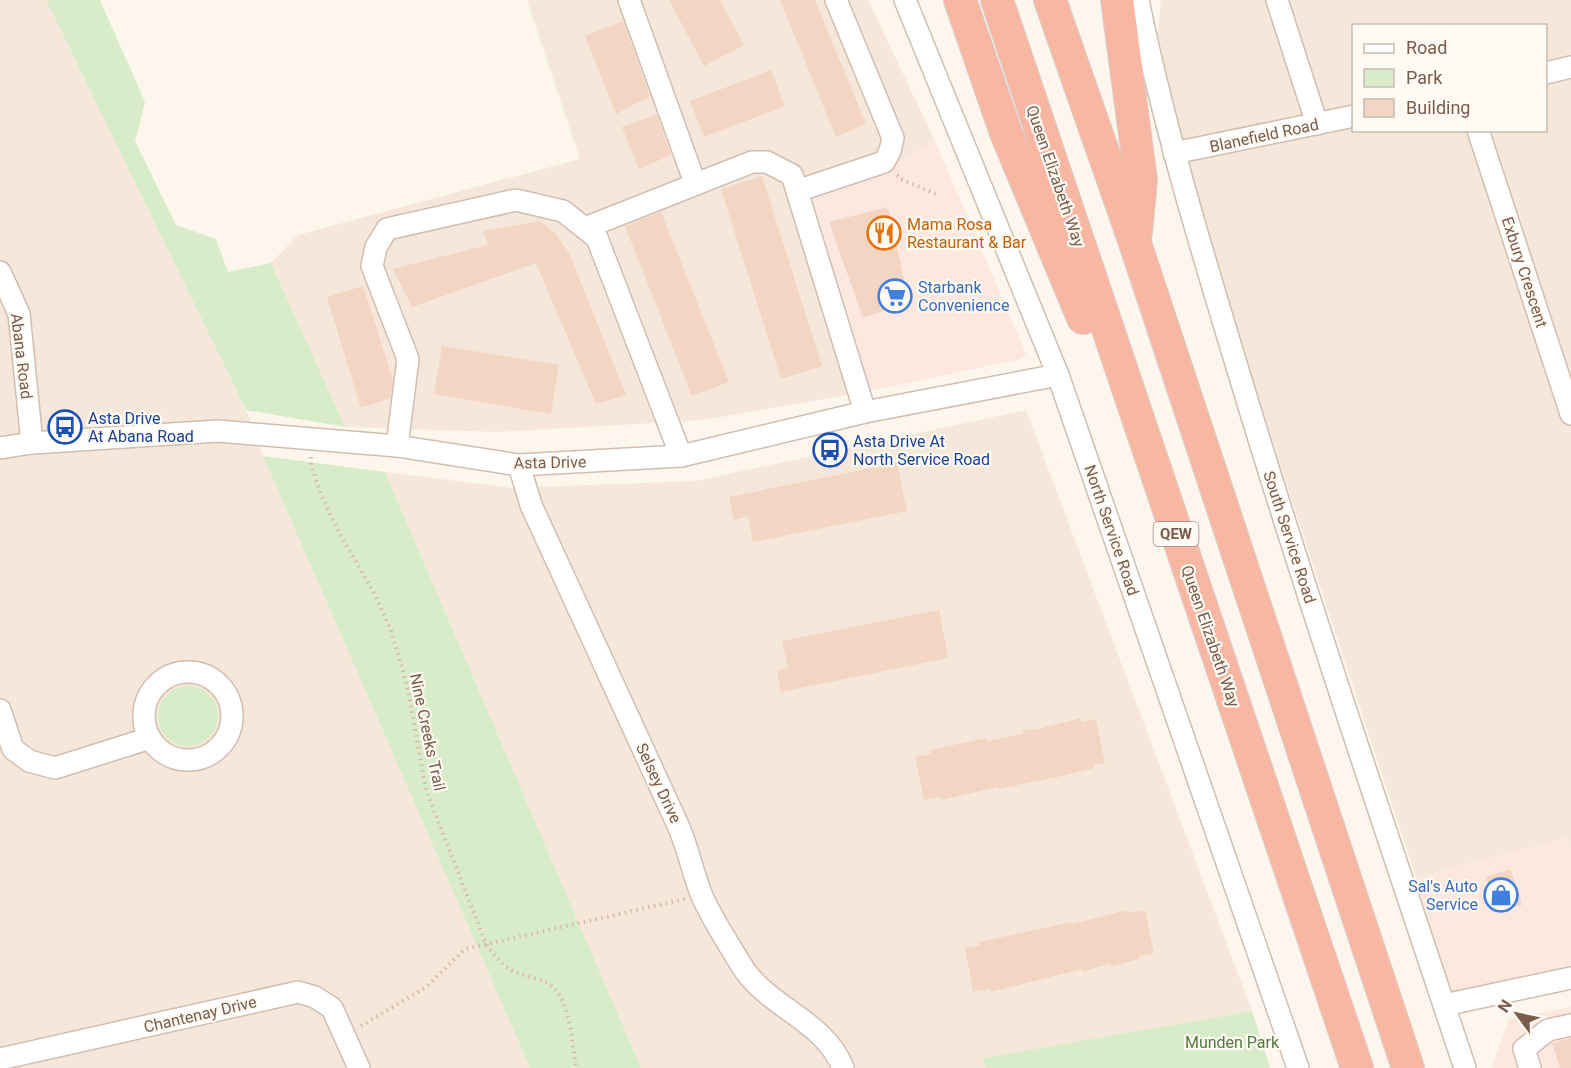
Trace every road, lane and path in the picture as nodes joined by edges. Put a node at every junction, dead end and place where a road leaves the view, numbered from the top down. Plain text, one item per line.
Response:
1 (629, 0) edge
2 (836, 0) edge
3 (905, 0) edge
4 (960, 0) edge
5 (997, 0) edge
6 (1050, 0) edge
7 (1117, 0) edge
8 (1138, 0) edge
9 (1277, 0) edge
10 (1571, 67) edge
11 (1547, 73) edge
12 (1352, 116) edge
13 (1317, 123) junction
14 (1480, 132) edge
15 (1174, 153) junction
16 (884, 162) junction
17 (695, 183) junction
18 (797, 191) junction
19 (936, 194) dead end
20 (585, 228) junction
21 (1135, 243) junction
22 (0, 272) edge
23 (1058, 375) junction
24 (865, 412) junction
25 (1571, 414) edge
26 (310, 439) junction
27 (32, 443) junction
28 (397, 446) junction
29 (0, 448) edge
30 (681, 456) junction
31 (519, 465) junction
32 (1175, 530) junction
33 (0, 710) edge
34 (150, 738) junction
35 (702, 896) junction
36 (486, 944) junction
37 (1571, 978) edge
38 (1444, 1005) junction
39 (1571, 1025) edge
40 (345, 1036) junction
41 (0, 1059) edge
42 (359, 1068) edge
43 (576, 1068) edge
44 (843, 1068) edge
45 (1298, 1068) edge
46 (1357, 1068) edge
47 (1408, 1068) edge
48 (1465, 1068) edge
49 (1530, 1068) edge

1 - 17 street
2 - 16 street
3 - 23 street, North Service Road
4 - 32 highway
5 - 32 highway, Queen Elizabeth Way / QEW
6 - 21 highway
7 - 21 highway
8 - 15 street, South Service Road
9 - 13 street
10 - 11 street
12 - 13 street, Blanefield Road
13 - 15 street, Blanefield Road
14 - 25 street, Exbury Crescent
15 - 38 street, South Service Road
16 - 18 street
16 - 19 path
17 - 18 street
17 - 20 street
18 - 24 street
20 - 28 street
20 - 30 street
21 - 47 highway
22 - 27 street, Abana Road
23 - 24 street, Asta Drive
23 - 45 street, North Service Road
24 - 30 street, Asta Drive
26 - 27 street, Asta Drive
26 - 28 street, Asta Drive
26 - 36 path, Nine Creeks Trail
27 - 29 street, Asta Drive
28 - 31 street, Asta Drive
30 - 31 street, Asta Drive
31 - 35 street, Selsey Drive
32 - 46 highway, Queen Elizabeth Way / QEW
33 - 34 street
34 - 34 street
35 - 36 path
35 - 44 street, Selsey Drive
36 - 40 path
36 - 43 path, Nine Creeks Trail
37 - 38 street
38 - 48 street, South Service Road
39 - 49 street
40 - 41 street, Chantenay Drive
40 - 42 street, Chantenay Drive

